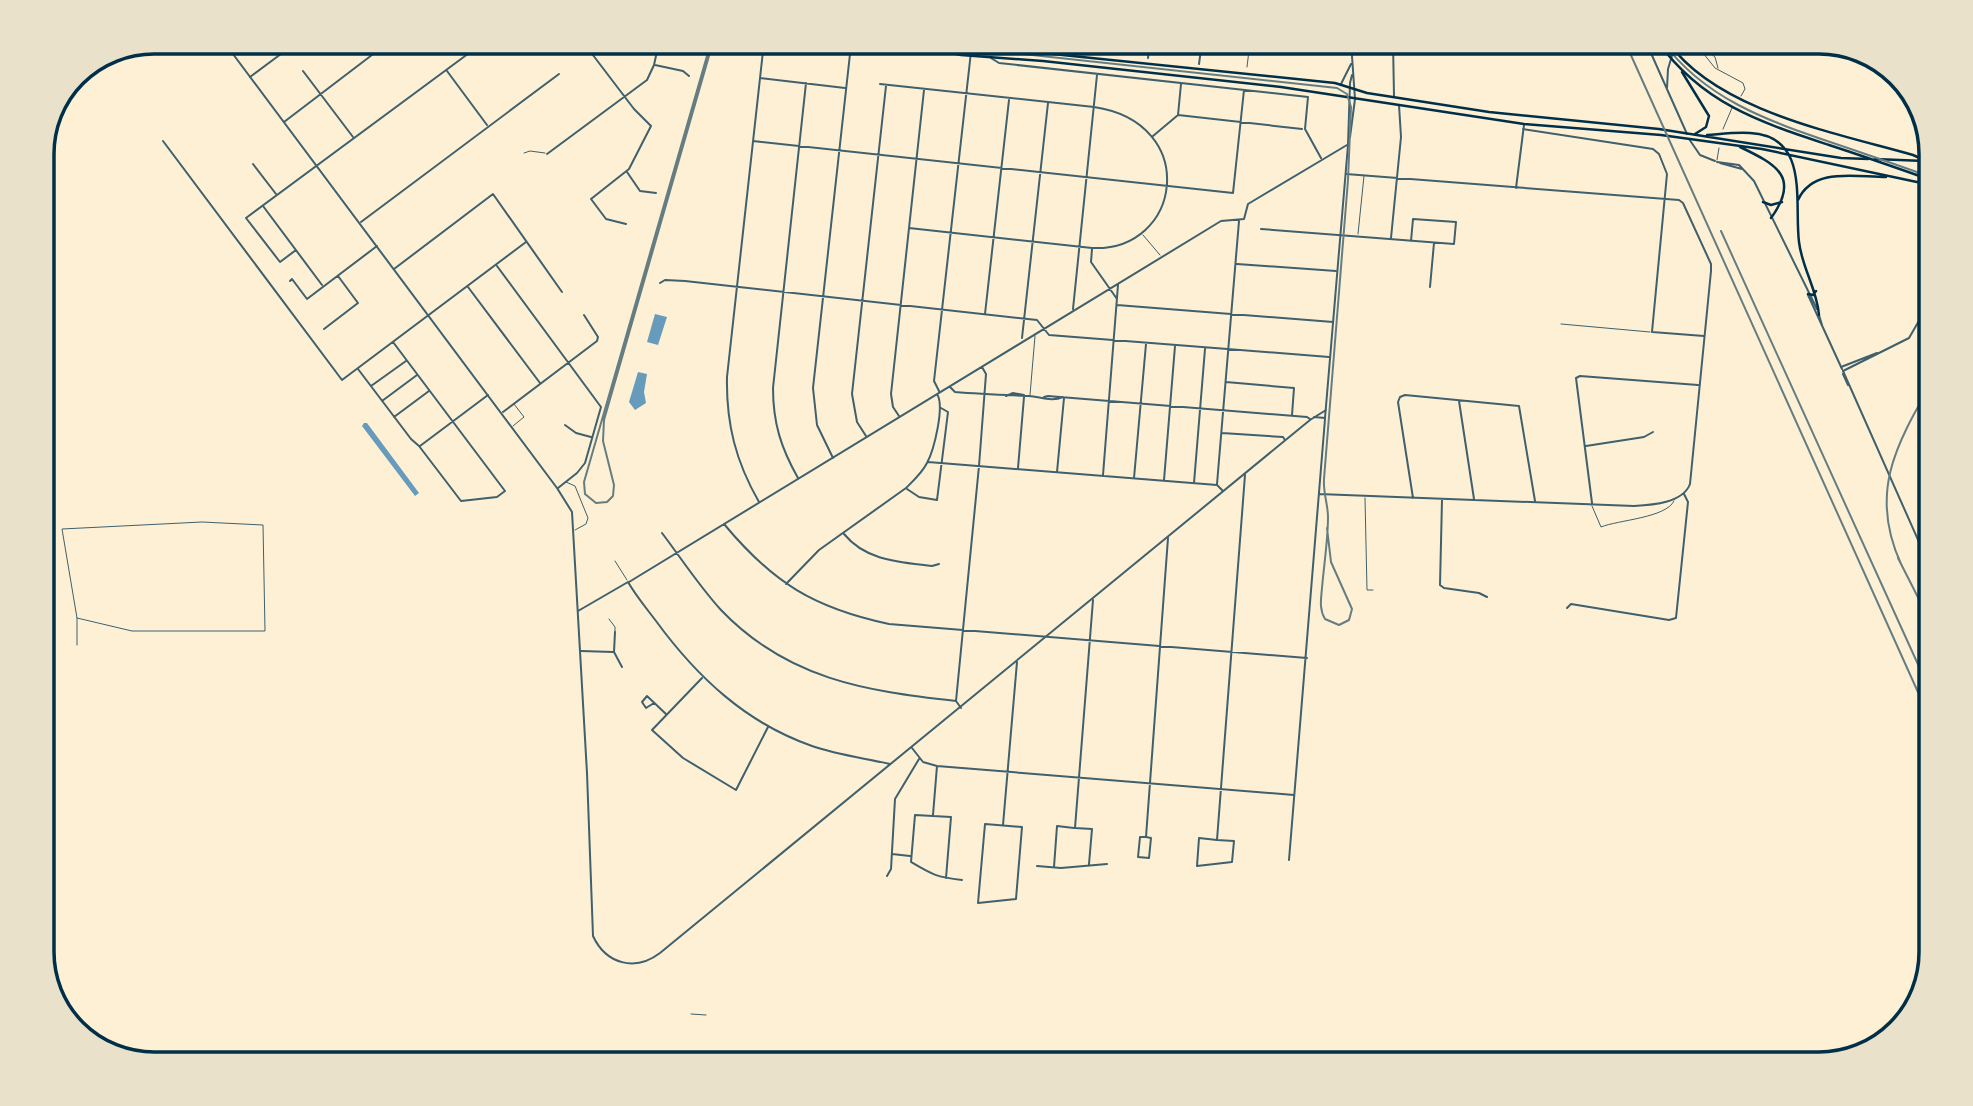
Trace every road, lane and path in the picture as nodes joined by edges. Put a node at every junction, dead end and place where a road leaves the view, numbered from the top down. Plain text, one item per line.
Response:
1 (233, 54) edge
2 (281, 54) edge
3 (373, 54) edge
4 (468, 54) edge
5 (592, 54) edge
6 (656, 54) edge
7 (763, 54) edge
8 (849, 54) edge
9 (958, 54) edge
10 (1069, 54) edge
11 (1148, 54) edge
12 (1200, 54) edge
13 (1248, 54) edge
14 (1351, 54) edge
15 (1393, 54) edge
16 (1651, 54) edge
17 (1667, 54) edge
18 (1672, 54) edge
19 (1678, 54) edge
20 (1703, 54) edge
21 (1712, 54) edge
22 (970, 56) junction
23 (990, 57) junction
24 (1148, 58) dead end
25 (1352, 63) junction
26 (1199, 64) dead end
27 (654, 65) junction
28 (1247, 66) dead end
29 (1657, 68) junction
30 (1668, 69) junction
31 (1680, 69) junction
32 (446, 70) junction
33 (1719, 70) junction
34 (303, 71) dead end
35 (559, 74) dead end
36 (1097, 74) junction
37 (688, 75) dead end
38 (1352, 75) junction
39 (250, 77) junction
40 (760, 78) junction
41 (806, 83) junction
42 (1181, 83) junction
43 (880, 84) dead end
44 (886, 85) junction
45 (1341, 85) junction
46 (846, 88) junction
47 (1350, 88) junction
48 (924, 89) junction
49 (1244, 90) junction
50 (1355, 90) junction
51 (1667, 90) junction
52 (966, 93) junction
53 (320, 94) junction
54 (624, 97) junction
55 (1394, 97) junction
56 (1009, 98) junction
57 (1350, 98) junction
58 (1355, 99) junction
59 (1737, 101) dead end
60 (1048, 102) junction
61 (1399, 105) junction
62 (1734, 106) dead end
63 (1094, 107) junction
64 (1178, 115) junction
65 (284, 122) junction
66 (1241, 122) junction
67 (1524, 124) junction
68 (488, 127) junction
69 (1304, 129) junction
70 (1523, 129) junction
71 (1723, 129) dead end
72 (1695, 134) junction
73 (1153, 136) junction
74 (1717, 138) junction
75 (354, 139) junction
76 (163, 141) dead end
77 (753, 141) junction
78 (1724, 142) junction
79 (1348, 143) junction
80 (1769, 145) junction
81 (800, 146) junction
82 (1738, 146) junction
83 (1719, 148) dead end
84 (1762, 149) junction
85 (840, 151) junction
86 (524, 153) dead end
87 (547, 154) joint
88 (878, 155) junction
89 (917, 158) junction
90 (1763, 158) junction
91 (1322, 159) junction
92 (1919, 159) edge
93 (1717, 162) junction
94 (1919, 162) edge
95 (959, 163) junction
96 (254, 164) dead end
97 (317, 166) junction
98 (1002, 168) junction
99 (626, 172) junction
100 (1041, 173) junction
101 (1346, 174) junction
102 (1364, 175) junction
103 (1919, 176) edge
104 (1086, 177) junction
105 (1893, 177) junction
106 (1397, 178) junction
107 (1919, 183) edge
108 (1167, 186) junction
109 (1516, 188) junction
110 (656, 193) dead end
111 (277, 195) junction
112 (1664, 200) junction
113 (1763, 202) junction
114 (1782, 202) junction
115 (1796, 203) junction
116 (263, 206) junction
117 (1771, 218) junction
118 (1239, 220) junction
119 (360, 223) junction
120 (626, 224) dead end
121 (909, 228) junction
122 (1261, 229) dead end
123 (951, 232) junction
124 (1141, 233) junction
125 (1340, 236) junction
126 (1358, 236) junction
127 (994, 237) junction
128 (1391, 239) junction
129 (1411, 241) junction
130 (526, 242) junction
131 (1034, 242) junction
132 (1434, 242) junction
133 (377, 246) junction
134 (1079, 247) junction
135 (1092, 248) junction
136 (296, 250) junction
137 (1162, 257) junction
138 (1236, 264) junction
139 (496, 265) junction
140 (394, 269) junction
141 (1336, 271) junction
142 (337, 276) junction
143 (290, 281) dead end
144 (660, 283) dead end
145 (1118, 284) junction
146 (323, 286) junction
147 (468, 286) junction
148 (737, 287) junction
149 (1110, 288) junction
150 (1430, 288) dead end
151 (1816, 291) junction
152 (562, 292) dead end
153 (783, 293) junction
154 (1808, 294) junction
155 (823, 297) junction
156 (1118, 300) junction
157 (862, 301) junction
158 (901, 305) junction
159 (1118, 305) junction
160 (943, 310) junction
161 (1074, 310) junction
162 (1231, 314) junction
163 (584, 315) dead end
164 (985, 315) junction
165 (1819, 315) junction
166 (428, 316) junction
167 (1024, 319) junction
168 (1919, 321) edge
169 (1333, 322) junction
170 (1561, 324) dead end
171 (1822, 325) junction
172 (324, 329) dead end
173 (1044, 329) junction
174 (1652, 332) junction
175 (1034, 334) junction
176 (1705, 336) junction
177 (1023, 339) junction
178 (1115, 340) junction
179 (393, 342) junction
180 (1146, 342) junction
181 (1175, 345) junction
182 (1205, 347) junction
183 (1228, 349) junction
184 (1329, 358) junction
185 (407, 360) junction
186 (570, 362) junction
187 (982, 366) junction
188 (357, 368) junction
189 (1842, 369) junction
190 (417, 375) junction
191 (1226, 382) junction
192 (541, 384) junction
193 (371, 386) junction
194 (949, 386) junction
195 (1700, 386) junction
196 (429, 390) junction
197 (938, 393) junction
198 (985, 394) junction
199 (488, 395) junction
200 (1024, 396) junction
201 (1030, 396) junction
202 (1064, 397) junction
203 (1459, 400) junction
204 (382, 401) junction
205 (1109, 401) junction
206 (1140, 403) junction
207 (514, 404) junction
208 (1170, 405) junction
209 (940, 408) junction
210 (1200, 408) junction
211 (1223, 410) junction
212 (1326, 410) junction
213 (501, 413) junction
214 (1292, 416) junction
215 (394, 417) junction
216 (899, 417) junction
217 (1314, 417) junction
218 (1325, 418) junction
219 (1310, 420) junction
220 (453, 421) junction
221 (565, 425) dead end
222 (512, 427) junction
223 (1653, 432) dead end
224 (1221, 433) junction
225 (592, 437) junction
226 (866, 437) junction
227 (1285, 441) junction
228 (419, 446) junction
229 (1585, 447) junction
230 (833, 458) junction
231 (928, 462) junction
232 (942, 463) junction
233 (979, 466) junction
234 (1018, 469) junction
235 (1058, 472) junction
236 (1245, 475) junction
237 (1103, 476) junction
238 (798, 479) junction
239 (1134, 479) junction
240 (1164, 481) junction
241 (566, 482) junction
242 (1194, 484) junction
243 (1217, 485) junction
244 (557, 488) junction
245 (906, 488) junction
246 (1223, 492) junction
247 (1684, 493) junction
248 (1319, 494) junction
249 (1365, 496) junction
250 (1413, 498) junction
251 (1675, 498) junction
252 (1442, 499) junction
253 (1474, 500) junction
254 (760, 502) junction
255 (1535, 502) junction
256 (1592, 504) junction
257 (724, 524) junction
258 (575, 530) junction
259 (662, 533) dead end
260 (843, 533) junction
261 (1168, 537) junction
262 (1919, 542) edge
263 (677, 553) junction
264 (615, 561) dead end
265 (939, 564) dead end
266 (628, 582) junction
267 (785, 585) junction
268 (1373, 590) dead end
269 (1487, 597) dead end
270 (1093, 599) junction
271 (1567, 608) dead end
272 (578, 611) junction
273 (78, 618) junction
274 (609, 619) dead end
275 (963, 630) junction
276 (615, 632) joint
277 (1046, 637) junction
278 (1090, 641) junction
279 (77, 645) dead end
280 (1161, 646) junction
281 (581, 651) junction
282 (614, 652) junction
283 (1232, 652) junction
284 (1307, 658) junction
285 (1017, 662) junction
286 (622, 667) dead end
287 (702, 678) junction
288 (956, 701) junction
289 (654, 702) dead end
290 (961, 708) junction
291 (667, 715) junction
292 (768, 726) junction
293 (912, 748) junction
294 (919, 758) junction
295 (891, 764) junction
296 (937, 765) junction
297 (1008, 771) junction
298 (1079, 777) junction
299 (1150, 783) junction
300 (1221, 789) junction
301 (1295, 795) junction
302 (933, 816) junction
303 (1003, 826) junction
304 (1075, 828) junction
305 (1146, 837) junction
306 (1217, 839) junction
307 (891, 854) junction
308 (912, 856) junction
309 (1289, 860) dead end
310 (1089, 864) junction
311 (1107, 864) dead end
312 (1037, 866) dead end
313 (1054, 867) junction
314 (887, 876) dead end
315 (946, 878) junction
316 (962, 880) dead end
317 (691, 1014) dead end
318 (706, 1015) dead end

1 - 39 street
2 - 39 street
3 - 53 street
4 - 32 street
5 - 54 street
6 - 27 street
7 - 40 street
8 - 46 street
9 - 22 main road
10 - 45 main road
11 - 24 street
12 - 26 street
13 - 28 lane
14 - 25 street
15 - 55 street
16 - 29 street
17 - 31 main road
18 - 30 street
19 - 92 main road
20 - 33 lane
21 - 33 lane
22 - 23 main road
22 - 52 street
23 - 36 street
23 - 57 main road
25 - 38 street
25 - 45 street
27 - 37 street
27 - 54 street
29 - 30 street
29 - 51 street
30 - 51 street
31 - 72 main road
31 - 103 main road
32 - 68 street
32 - 75 street
33 - 59 lane
34 - 53 street
35 - 68 street
36 - 42 street
36 - 63 street
38 - 47 street
38 - 50 street
39 - 65 street
40 - 41 street
40 - 77 street
41 - 46 street
41 - 81 street
42 - 49 street
42 - 64 street
43 - 44 street
44 - 48 street
44 - 88 street
45 - 47 main road
46 - 85 street
47 - 50 main road
47 - 57 street
48 - 52 street
48 - 89 street
49 - 66 street
49 - 69 street
50 - 55 main road
50 - 58 street
51 - 93 street
52 - 56 street
52 - 95 street
53 - 65 street
53 - 75 street
54 - 87 street
54 - 99 street
55 - 72 main road
56 - 60 street
56 - 98 street
57 - 58 main road
57 - 79 street
58 - 61 main road
58 - 79 street
60 - 63 street
60 - 100 street
61 - 67 main road
61 - 106 street
62 - 71 lane
63 - 73 street
63 - 104 street
64 - 66 street
64 - 73 street
65 - 97 street
66 - 69 street
66 - 108 street
67 - 70 street
67 - 74 main road
68 - 119 street
69 - 91 street
70 - 109 street
70 - 112 street
72 - 74 main road
73 - 108 street
74 - 78 main road
74 - 115 main road
75 - 97 street
76 - 188 street
77 - 81 street
77 - 148 street
78 - 80 main road
78 - 82 main road
79 - 91 street
79 - 101 street
80 - 84 main road
80 - 94 main road
81 - 85 street
81 - 153 street
82 - 84 main road
82 - 90 main road
83 - 93 lane
84 - 90 main road
84 - 105 main road
85 - 88 street
85 - 155 street
86 - 87 lane
88 - 89 street
88 - 157 street
89 - 95 street
89 - 121 street
90 - 114 main road
91 - 118 street
93 - 113 street
95 - 98 street
95 - 123 street
96 - 111 street
97 - 111 street
97 - 119 street
98 - 100 street
98 - 127 street
99 - 110 street
99 - 120 street
100 - 104 street
100 - 131 street
101 - 102 street
101 - 125 street
102 - 106 street
102 - 126 lane
104 - 108 street
104 - 134 street
105 - 107 main road
105 - 115 main road
106 - 109 street
106 - 128 street
108 - 124 street
109 - 112 street
111 - 116 street
112 - 174 street
112 - 176 street
113 - 114 main road
113 - 117 street
114 - 117 main road
115 - 151 main road
116 - 136 street
116 - 136 street
117 - 154 street
118 - 137 street
118 - 138 street
119 - 133 street
121 - 123 street
121 - 158 street
122 - 125 street
123 - 127 street
123 - 160 street
124 - 135 street
124 - 137 lane
125 - 126 street
125 - 141 street
126 - 128 street
127 - 131 street
127 - 164 street
128 - 129 street
129 - 132 street
129 - 132 street
130 - 139 street
130 - 140 street
130 - 152 street
131 - 134 street
131 - 167 street
132 - 150 street
133 - 140 street
133 - 142 street
134 - 135 street
134 - 161 street
135 - 149 street
136 - 146 street
137 - 145 street
138 - 141 street
138 - 162 street
139 - 147 street
139 - 186 street
140 - 166 street
141 - 169 street
142 - 146 street
142 - 172 street
143 - 146 street
144 - 148 street
145 - 149 street
145 - 156 street
147 - 166 street
147 - 192 street
148 - 153 street
148 - 254 street
149 - 156 street
149 - 161 street
151 - 154 main road
151 - 165 main road
153 - 155 street
153 - 238 street
154 - 165 street
154 - 171 street
155 - 157 street
155 - 230 street
156 - 159 street
157 - 158 street
157 - 226 street
158 - 160 street
158 - 216 street
159 - 162 street
159 - 178 street
160 - 164 street
160 - 197 street
161 - 173 street
162 - 169 street
162 - 183 street
163 - 186 street
164 - 167 street
165 - 171 street
166 - 179 street
166 - 199 street
167 - 173 street
167 - 177 street
168 - 189 street
169 - 184 street
170 - 174 lane
171 - 189 street
173 - 175 street
173 - 178 street
174 - 176 street
175 - 177 street
175 - 201 lane
176 - 195 street
177 - 187 street
178 - 180 street
178 - 205 street
179 - 185 street
179 - 188 street
180 - 181 street
180 - 206 street
181 - 182 street
181 - 208 street
182 - 183 street
182 - 210 street
183 - 184 street
183 - 191 street
184 - 212 street
185 - 190 street
185 - 193 street
186 - 192 street
186 - 225 street
187 - 194 street
187 - 198 street
188 - 193 street
189 - 262 street
190 - 196 street
190 - 204 street
191 - 211 street
191 - 214 street
192 - 207 street
193 - 204 street
194 - 197 street
194 - 198 street
195 - 229 street
195 - 247 street
196 - 215 street
196 - 220 street
197 - 209 street
197 - 216 street
198 - 200 street
198 - 233 street
199 - 213 street
199 - 220 street
200 - 201 street
200 - 234 street
201 - 202 street
202 - 205 street
202 - 235 street
203 - 250 street
203 - 253 street
203 - 255 street
204 - 215 street
205 - 206 street
205 - 237 street
206 - 208 street
206 - 239 street
207 - 213 street
207 - 222 lane
208 - 210 street
208 - 240 street
209 - 231 street
209 - 232 street
210 - 211 street
210 - 242 street
211 - 214 street
211 - 224 street
212 - 217 street
212 - 218 street
213 - 222 street
214 - 219 street
215 - 228 street
216 - 226 street
217 - 218 street
217 - 219 street
218 - 248 street
219 - 227 street
220 - 228 street
220 - 228 street
221 - 225 street
222 - 244 street
223 - 229 street
224 - 227 street
224 - 243 street
225 - 241 street
226 - 230 street
227 - 236 street
229 - 256 street
230 - 238 street
231 - 232 street
231 - 245 street
232 - 233 street
232 - 245 street
233 - 234 street
233 - 275 street
234 - 235 street
235 - 237 street
236 - 246 street
236 - 283 street
237 - 239 street
238 - 254 street
239 - 240 street
240 - 242 street
241 - 244 street
241 - 258 lane
242 - 243 street
243 - 246 street
244 - 258 street
245 - 260 street
246 - 261 street
247 - 251 street
247 - 271 street
248 - 249 street
248 - 284 street
249 - 250 street
249 - 268 lane
250 - 252 street
251 - 256 street
251 - 256 lane
252 - 253 street
252 - 269 street
253 - 255 street
254 - 257 street
255 - 256 street
257 - 263 street
257 - 267 street
258 - 272 street
259 - 263 street
260 - 265 street
260 - 267 street
261 - 270 street
261 - 280 street
263 - 266 street
263 - 288 street
264 - 266 lane
266 - 272 street
266 - 287 street
267 - 275 street
270 - 277 street
270 - 278 street
272 - 281 street
273 - 273 lane
273 - 279 lane
274 - 276 lane
275 - 277 street
275 - 288 street
276 - 282 street
277 - 278 street
277 - 285 street
278 - 280 street
278 - 298 street
280 - 283 street
280 - 299 street
281 - 282 street
281 - 295 street
282 - 286 street
283 - 284 street
283 - 300 street
284 - 301 street
285 - 290 street
285 - 297 street
287 - 291 street
287 - 292 street
288 - 290 street
289 - 291 street
290 - 293 street
291 - 292 street
292 - 295 street
293 - 294 street
293 - 295 street
294 - 296 street
294 - 307 street
296 - 297 street
296 - 302 street
297 - 298 street
297 - 303 street
298 - 299 street
298 - 304 street
299 - 300 street
299 - 305 street
300 - 301 street
300 - 306 street
301 - 309 street
302 - 308 street
302 - 315 street
303 - 303 street
304 - 310 street
304 - 313 street
305 - 305 street
306 - 306 street
307 - 308 street
307 - 314 street
308 - 315 street
310 - 311 street
310 - 313 street
312 - 313 street
315 - 316 street
317 - 318 lane

